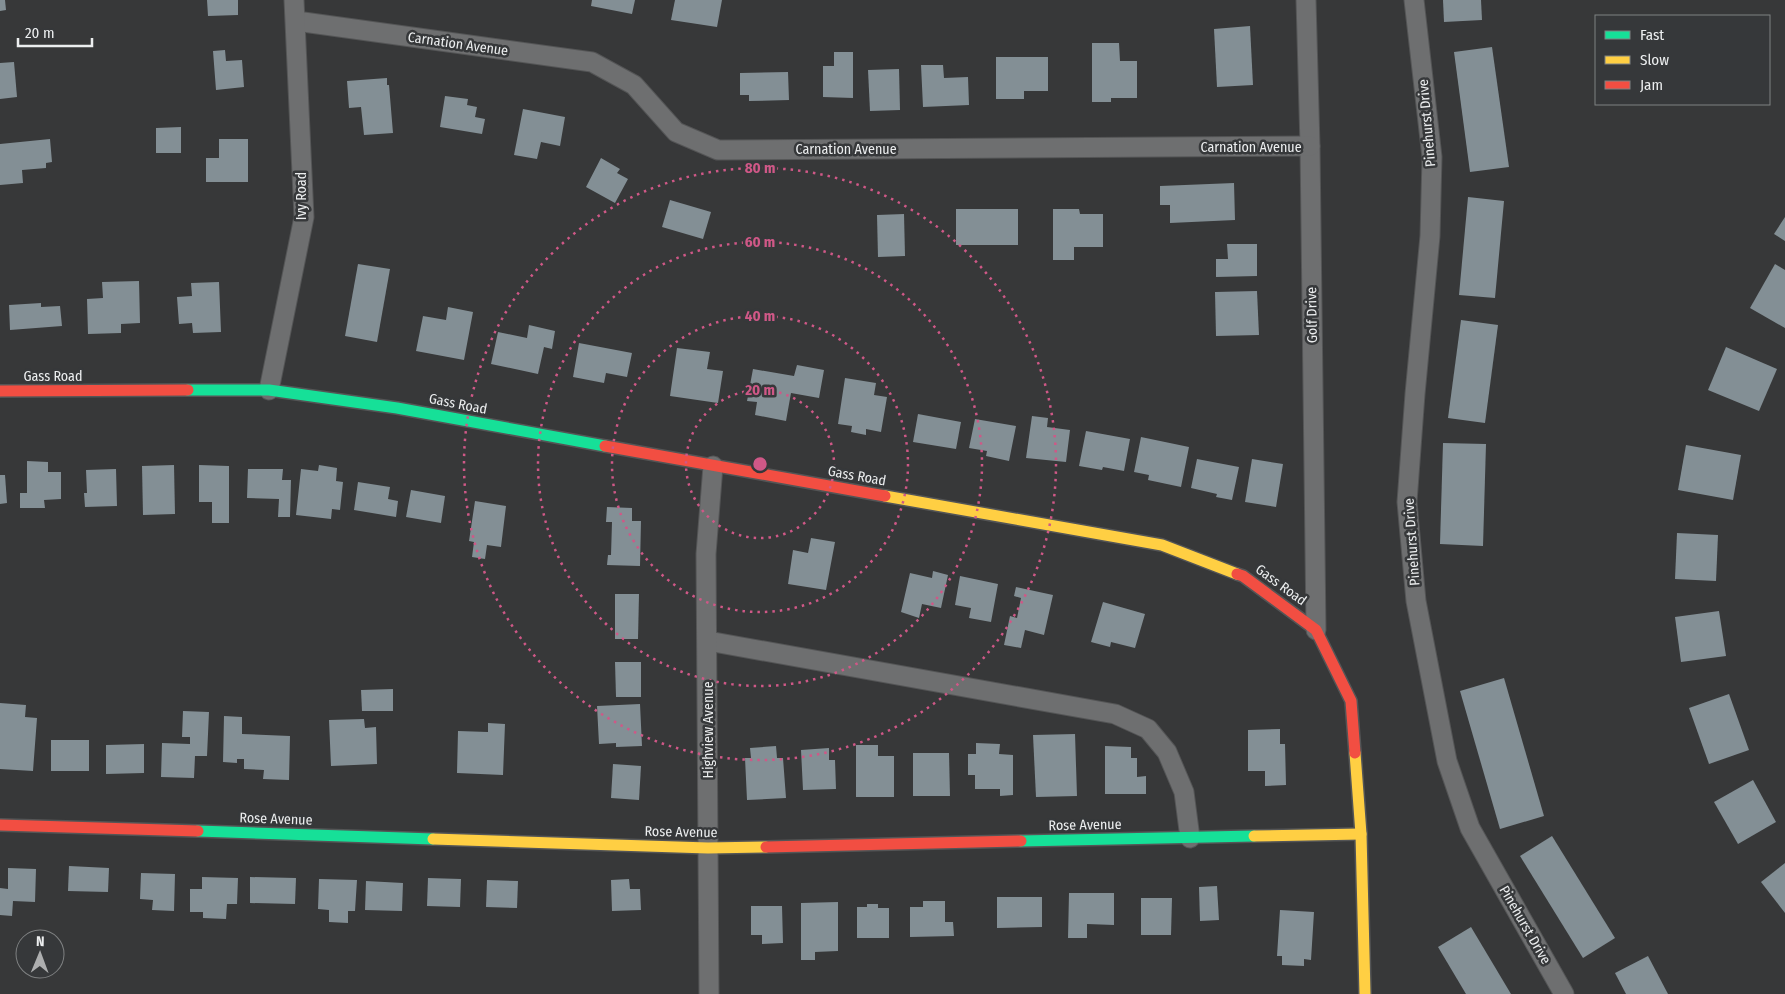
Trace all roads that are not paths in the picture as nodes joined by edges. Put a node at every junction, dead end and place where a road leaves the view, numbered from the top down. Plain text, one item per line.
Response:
1 (294, 0) edge
2 (1306, 0) edge
3 (1414, 0) edge
4 (296, 21) junction
5 (1310, 146) junction
6 (269, 390) junction
7 (0, 391) edge
8 (713, 466) junction
9 (1316, 630) junction
10 (708, 641) junction
11 (0, 825) edge
12 (1361, 834) junction
13 (1190, 838) junction
14 (708, 848) junction
15 (709, 994) edge
16 (1365, 994) edge
17 (1564, 994) edge

1 - 4 street, Ivy Road
2 - 5 street, Golf Drive
3 - 17 street, Pinehurst Drive
4 - 5 street, Carnation Avenue
4 - 6 street, Ivy Road
5 - 9 street, Golf Drive
6 - 7 street, Gass Road
6 - 8 street, Gass Road
8 - 9 street, Gass Road
8 - 10 street, Highview Avenue
9 - 12 street, Gass Road
10 - 13 street
10 - 14 street, Highview Avenue
11 - 14 street, Rose Avenue
12 - 13 street, Rose Avenue
12 - 16 street, Gass Road
13 - 14 street, Rose Avenue
14 - 15 street, Highview Avenue

